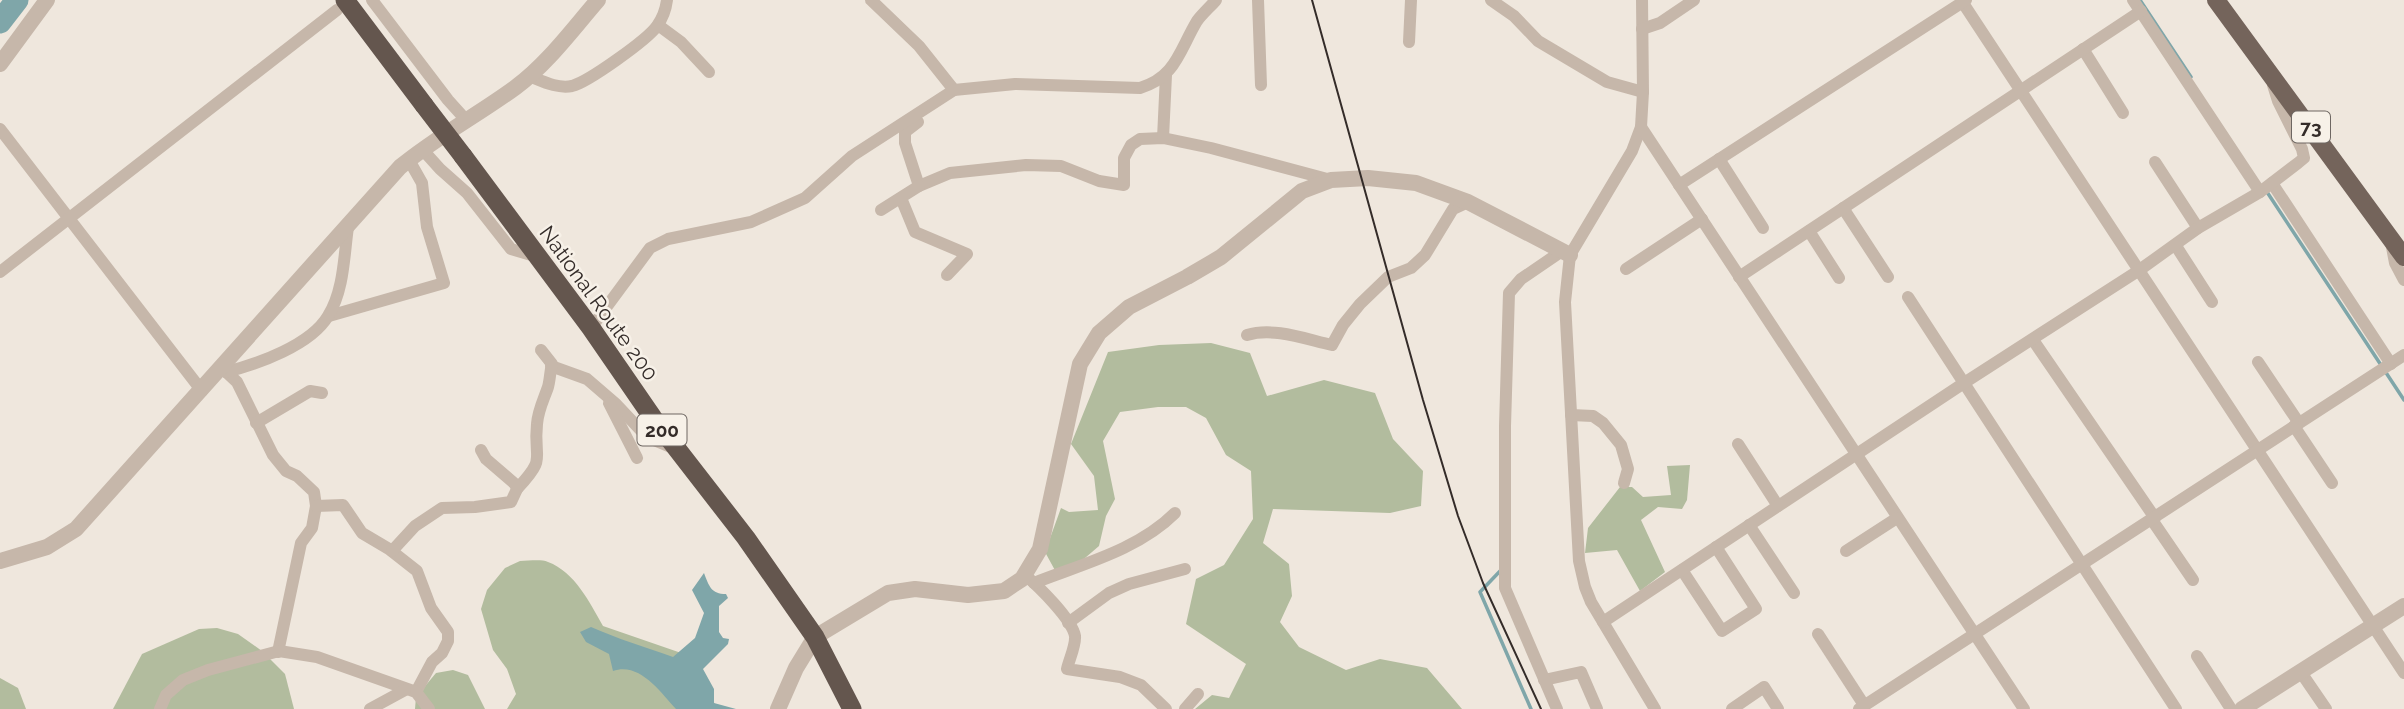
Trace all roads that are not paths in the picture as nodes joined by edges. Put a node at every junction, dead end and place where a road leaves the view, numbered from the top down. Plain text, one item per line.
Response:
1 (47, 0) edge
2 (372, 0) edge
3 (598, 0) edge
4 (667, 0) edge
5 (871, 0) edge
6 (1216, 0) edge
7 (1258, 0) edge
8 (1411, 0) edge
9 (1491, 0) edge
10 (1642, 0) edge
11 (1694, 0) edge
12 (2216, 0) edge
13 (1964, 1) edge
14 (341, 5) edge
15 (2137, 5) edge
16 (658, 25) junction
17 (1642, 29) junction
18 (1409, 42) dead end
19 (2083, 49) junction
20 (2, 56) edge
21 (2268, 69) junction
22 (709, 72) dead end
23 (1166, 75) junction
24 (529, 76) junction
25 (1261, 85) dead end
26 (2024, 88) junction
27 (954, 90) junction
28 (1643, 92) junction
29 (2123, 113) dead end
30 (466, 120) junction
31 (1641, 127) junction
32 (0, 129) edge
33 (1163, 138) junction
34 (422, 149) junction
35 (1719, 159) junction
36 (409, 160) junction
37 (2155, 162) dead end
38 (1331, 180) junction
39 (1679, 185) junction
40 (919, 186) junction
41 (2265, 188) junction
42 (901, 198) junction
43 (1468, 202) junction
44 (1843, 208) junction
45 (881, 210) dead end
46 (69, 219) junction
47 (1702, 219) junction
48 (348, 227) junction
49 (1763, 228) dead end
50 (2198, 228) junction
51 (1809, 231) junction
52 (2391, 239) junction
53 (2176, 246) junction
54 (1566, 253) junction
55 (538, 257) junction
56 (2404, 257) edge
57 (1626, 269) dead end
58 (2142, 269) junction
59 (0, 272) edge
60 (947, 275) dead end
61 (1888, 276) dead end
62 (1739, 277) junction
63 (1839, 278) dead end
64 (2404, 279) edge
65 (1908, 297) dead end
66 (2212, 302) dead end
67 (328, 316) junction
68 (591, 328) junction
69 (1247, 335) dead end
70 (2034, 340) junction
71 (541, 349) dead end
72 (2404, 355) edge
73 (2258, 362) dead end
74 (551, 366) junction
75 (2386, 367) junction
76 (224, 370) junction
77 (1964, 383) junction
78 (202, 391) junction
79 (321, 393) dead end
80 (604, 393) junction
81 (1571, 415) junction
82 (257, 423) junction
83 (2297, 424) junction
84 (1738, 444) dead end
85 (2262, 449) junction
86 (481, 450) dead end
87 (678, 450) junction
88 (1855, 455) junction
89 (637, 457) dead end
90 (1624, 483) dead end
91 (2332, 483) dead end
92 (517, 489) junction
93 (316, 506) junction
94 (1778, 506) junction
95 (1175, 513) dead end
96 (1897, 518) junction
97 (2154, 519) junction
98 (1749, 525) junction
99 (1717, 547) junction
100 (392, 551) junction
101 (1846, 551) dead end
102 (0, 561) edge
103 (2082, 562) junction
104 (1185, 569) dead end
105 (1682, 570) junction
106 (1030, 579) junction
107 (2193, 580) dead end
108 (1794, 593) dead end
109 (2404, 606) edge
110 (1603, 622) junction
111 (1068, 623) junction
112 (2378, 624) junction
113 (1975, 633) junction
114 (1818, 634) dead end
115 (815, 637) junction
116 (278, 652) junction
117 (2197, 656) dead end
118 (2300, 671) junction
119 (2404, 673) edge
120 (1544, 680) junction
121 (411, 691) junction
122 (1198, 694) dead end
123 (1862, 707) edge
124 (160, 709) edge
125 (370, 709) edge
126 (429, 709) edge
127 (778, 709) edge
128 (852, 709) edge
129 (1166, 709) edge
130 (1185, 709) edge
131 (1557, 709) edge
132 (1597, 709) edge
133 (1655, 709) edge
134 (1732, 709) edge
135 (1779, 709) edge
136 (2024, 709) edge
137 (2176, 709) edge
138 (2231, 709) edge
139 (2242, 709) edge
140 (2326, 709) edge

1 - 20 street
2 - 30 street
3 - 24 street
4 - 16 street
5 - 27 street
6 - 23 street
7 - 25 street
8 - 18 street
9 - 28 street
10 - 17 street
11 - 17 street
12 - 21 main road, 73
13 - 26 street
13 - 35 street
14 - 46 street
14 - 55 highway, National Route 200 / 200, bridge
15 - 19 street
15 - 41 street
16 - 22 street
16 - 24 street
17 - 28 street
19 - 26 street
19 - 29 street
21 - 41 street
21 - 52 main road, 73
23 - 27 street
23 - 33 street
24 - 30 street
26 - 44 street
26 - 58 street
27 - 40 street
27 - 68 street
28 - 31 street
30 - 34 street
31 - 39 street
31 - 54 street
32 - 46 street
33 - 38 street
33 - 40 street
34 - 36 street
34 - 55 street
35 - 39 street
35 - 49 street
36 - 48 street
36 - 67 street
37 - 50 street
38 - 43 street
38 - 106 street
39 - 47 street
40 - 42 street
41 - 50 street
41 - 75 street
42 - 45 street
42 - 60 street
43 - 54 street
43 - 69 street
44 - 51 street
44 - 61 street
46 - 59 street
46 - 78 street
47 - 57 street
47 - 62 street
48 - 67 street
48 - 76 street
50 - 53 street
51 - 62 street
51 - 63 street
52 - 56 main road, 73
52 - 64 street
53 - 58 street
53 - 66 street
54 - 81 street
54 - 120 street
55 - 68 highway, National Route 200 / 200
58 - 70 street
58 - 85 street
62 - 88 street
65 - 77 street
67 - 76 street
68 - 87 highway, National Route 200 / 200
70 - 77 street
70 - 97 street
71 - 74 street
72 - 75 street
73 - 83 street
74 - 80 street
74 - 92 street
75 - 83 street
76 - 78 street
76 - 82 street
77 - 88 street
77 - 103 street
78 - 102 street
79 - 82 street
80 - 87 street
80 - 89 street
81 - 90 street
81 - 110 street
82 - 93 street
83 - 85 street
83 - 91 street
84 - 94 street
85 - 97 street
85 - 112 street
86 - 92 street
87 - 115 highway, National Route 200 / 200
88 - 94 street
88 - 96 street
92 - 100 street
93 - 100 street
93 - 116 street
94 - 98 street
95 - 106 street
96 - 101 street
96 - 113 street
97 - 103 street
97 - 107 street
98 - 99 street
98 - 108 street
99 - 105 street
99 - 105 street
100 - 121 street
103 - 113 street
103 - 137 street
104 - 111 street
105 - 110 street
106 - 111 street
106 - 115 street
109 - 112 street
110 - 133 street
111 - 129 street
112 - 118 street
112 - 119 street
113 - 123 street
113 - 136 street
114 - 123 street
115 - 127 street
115 - 128 highway, National Route 200 / 200
116 - 121 street
116 - 124 street
117 - 138 street
118 - 139 street
118 - 140 street
120 - 131 street
120 - 132 street
121 - 125 street
121 - 126 street
122 - 130 street
134 - 135 street

